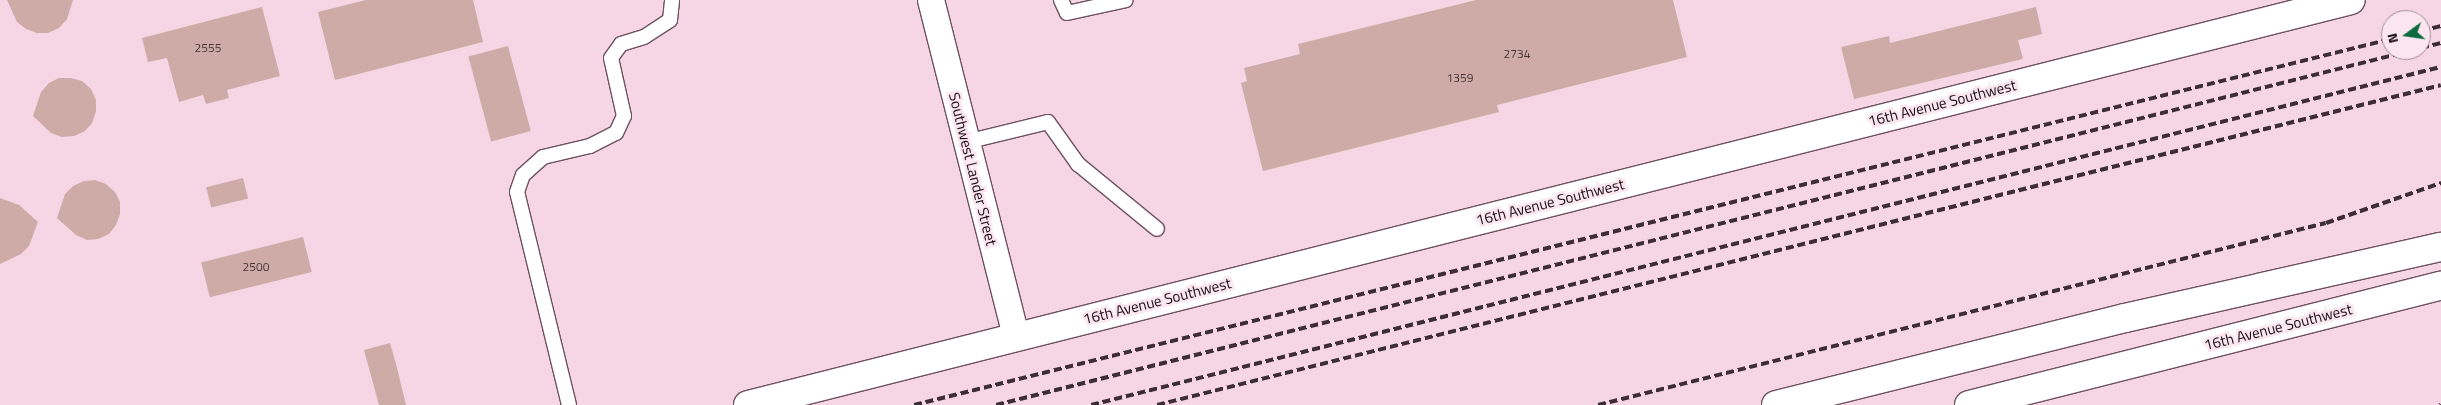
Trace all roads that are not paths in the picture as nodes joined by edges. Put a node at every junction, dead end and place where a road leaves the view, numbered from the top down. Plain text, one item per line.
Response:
1 (672, 0) edge
2 (931, 0) edge
3 (1061, 0) edge
4 (1126, 0) edge
5 (2351, 0) edge
6 (966, 142) junction
7 (1157, 229) dead end
8 (2441, 247) edge
9 (2441, 286) edge
10 (1016, 337) junction
11 (569, 405) edge
12 (748, 405) edge
13 (1776, 405) edge
14 (1968, 405) edge

1 - 11 lane
2 - 6 street, Southwest Lander Street
3 - 4 lane
5 - 10 street, 16th Avenue Southwest
6 - 7 lane
6 - 10 street, Southwest Lander Street
8 - 13 street
9 - 14 street, 16th Avenue Southwest
10 - 12 street, 16th Avenue Southwest

